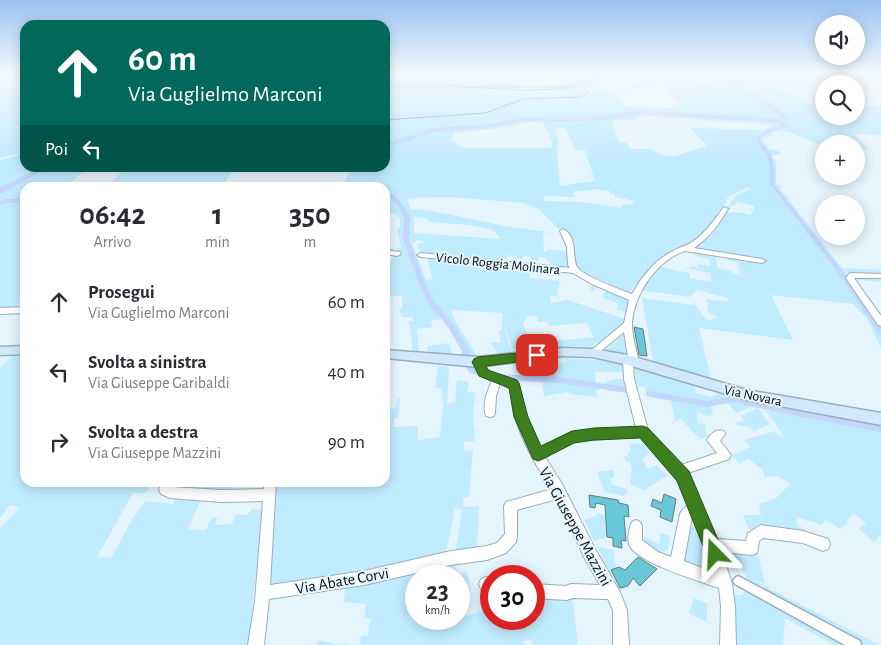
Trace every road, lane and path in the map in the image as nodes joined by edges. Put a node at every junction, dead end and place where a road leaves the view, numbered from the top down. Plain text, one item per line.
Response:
1 (725, 209) dead end
2 (563, 231) dead end
3 (684, 249) junction
4 (390, 253) edge
5 (397, 254) dead end
6 (421, 255) dead end
7 (762, 261) dead end
8 (575, 271) junction
9 (881, 276) edge
10 (633, 298) junction
11 (20, 310) edge
12 (0, 311) edge
13 (881, 323) edge
14 (628, 324) junction
15 (20, 350) edge
16 (0, 351) edge
17 (593, 353) junction
18 (390, 354) edge
19 (631, 361) junction
20 (472, 362) junction
21 (492, 377) junction
22 (490, 413) dead end
23 (881, 419) edge
24 (643, 432) junction
25 (720, 434) dead end
26 (538, 455) junction
27 (681, 474) junction
28 (166, 487) edge
29 (269, 489) edge
30 (560, 493) junction
31 (696, 506) junction
32 (636, 526) dead end
33 (823, 544) dead end
34 (713, 545) junction
35 (671, 564) junction
36 (731, 583) junction
37 (545, 592) edge
38 (262, 593) junction
39 (614, 594) junction
40 (256, 645) edge
41 (621, 645) edge
42 (728, 645) edge
43 (856, 645) edge

1 - 3 street
2 - 8 street
3 - 7 street
3 - 10 street
4 - 5 street
6 - 8 street, Vicolo Roggia Molinara
8 - 10 street
9 - 13 street
10 - 14 street
11 - 12 street
14 - 17 street
14 - 19 street
15 - 16 main road
17 - 19 main road, Via Novara
17 - 20 main road, Via Novara
18 - 20 main road, Via Novara
19 - 23 main road, Via Novara
19 - 24 street
20 - 21 street, Via Giuseppe Mazzini
21 - 22 street
21 - 26 street, Via Giuseppe Mazzini
24 - 26 street
24 - 27 street
25 - 27 street
26 - 30 street, Via Giuseppe Mazzini
27 - 31 street
28 - 29 street
29 - 38 street
30 - 38 street, Via Abate Corvi
30 - 39 street, Via Giuseppe Mazzini
31 - 34 street
31 - 35 street
32 - 35 street
33 - 34 street
34 - 36 street
35 - 36 street
36 - 42 street
36 - 43 street
37 - 39 street
38 - 40 street
39 - 41 street

